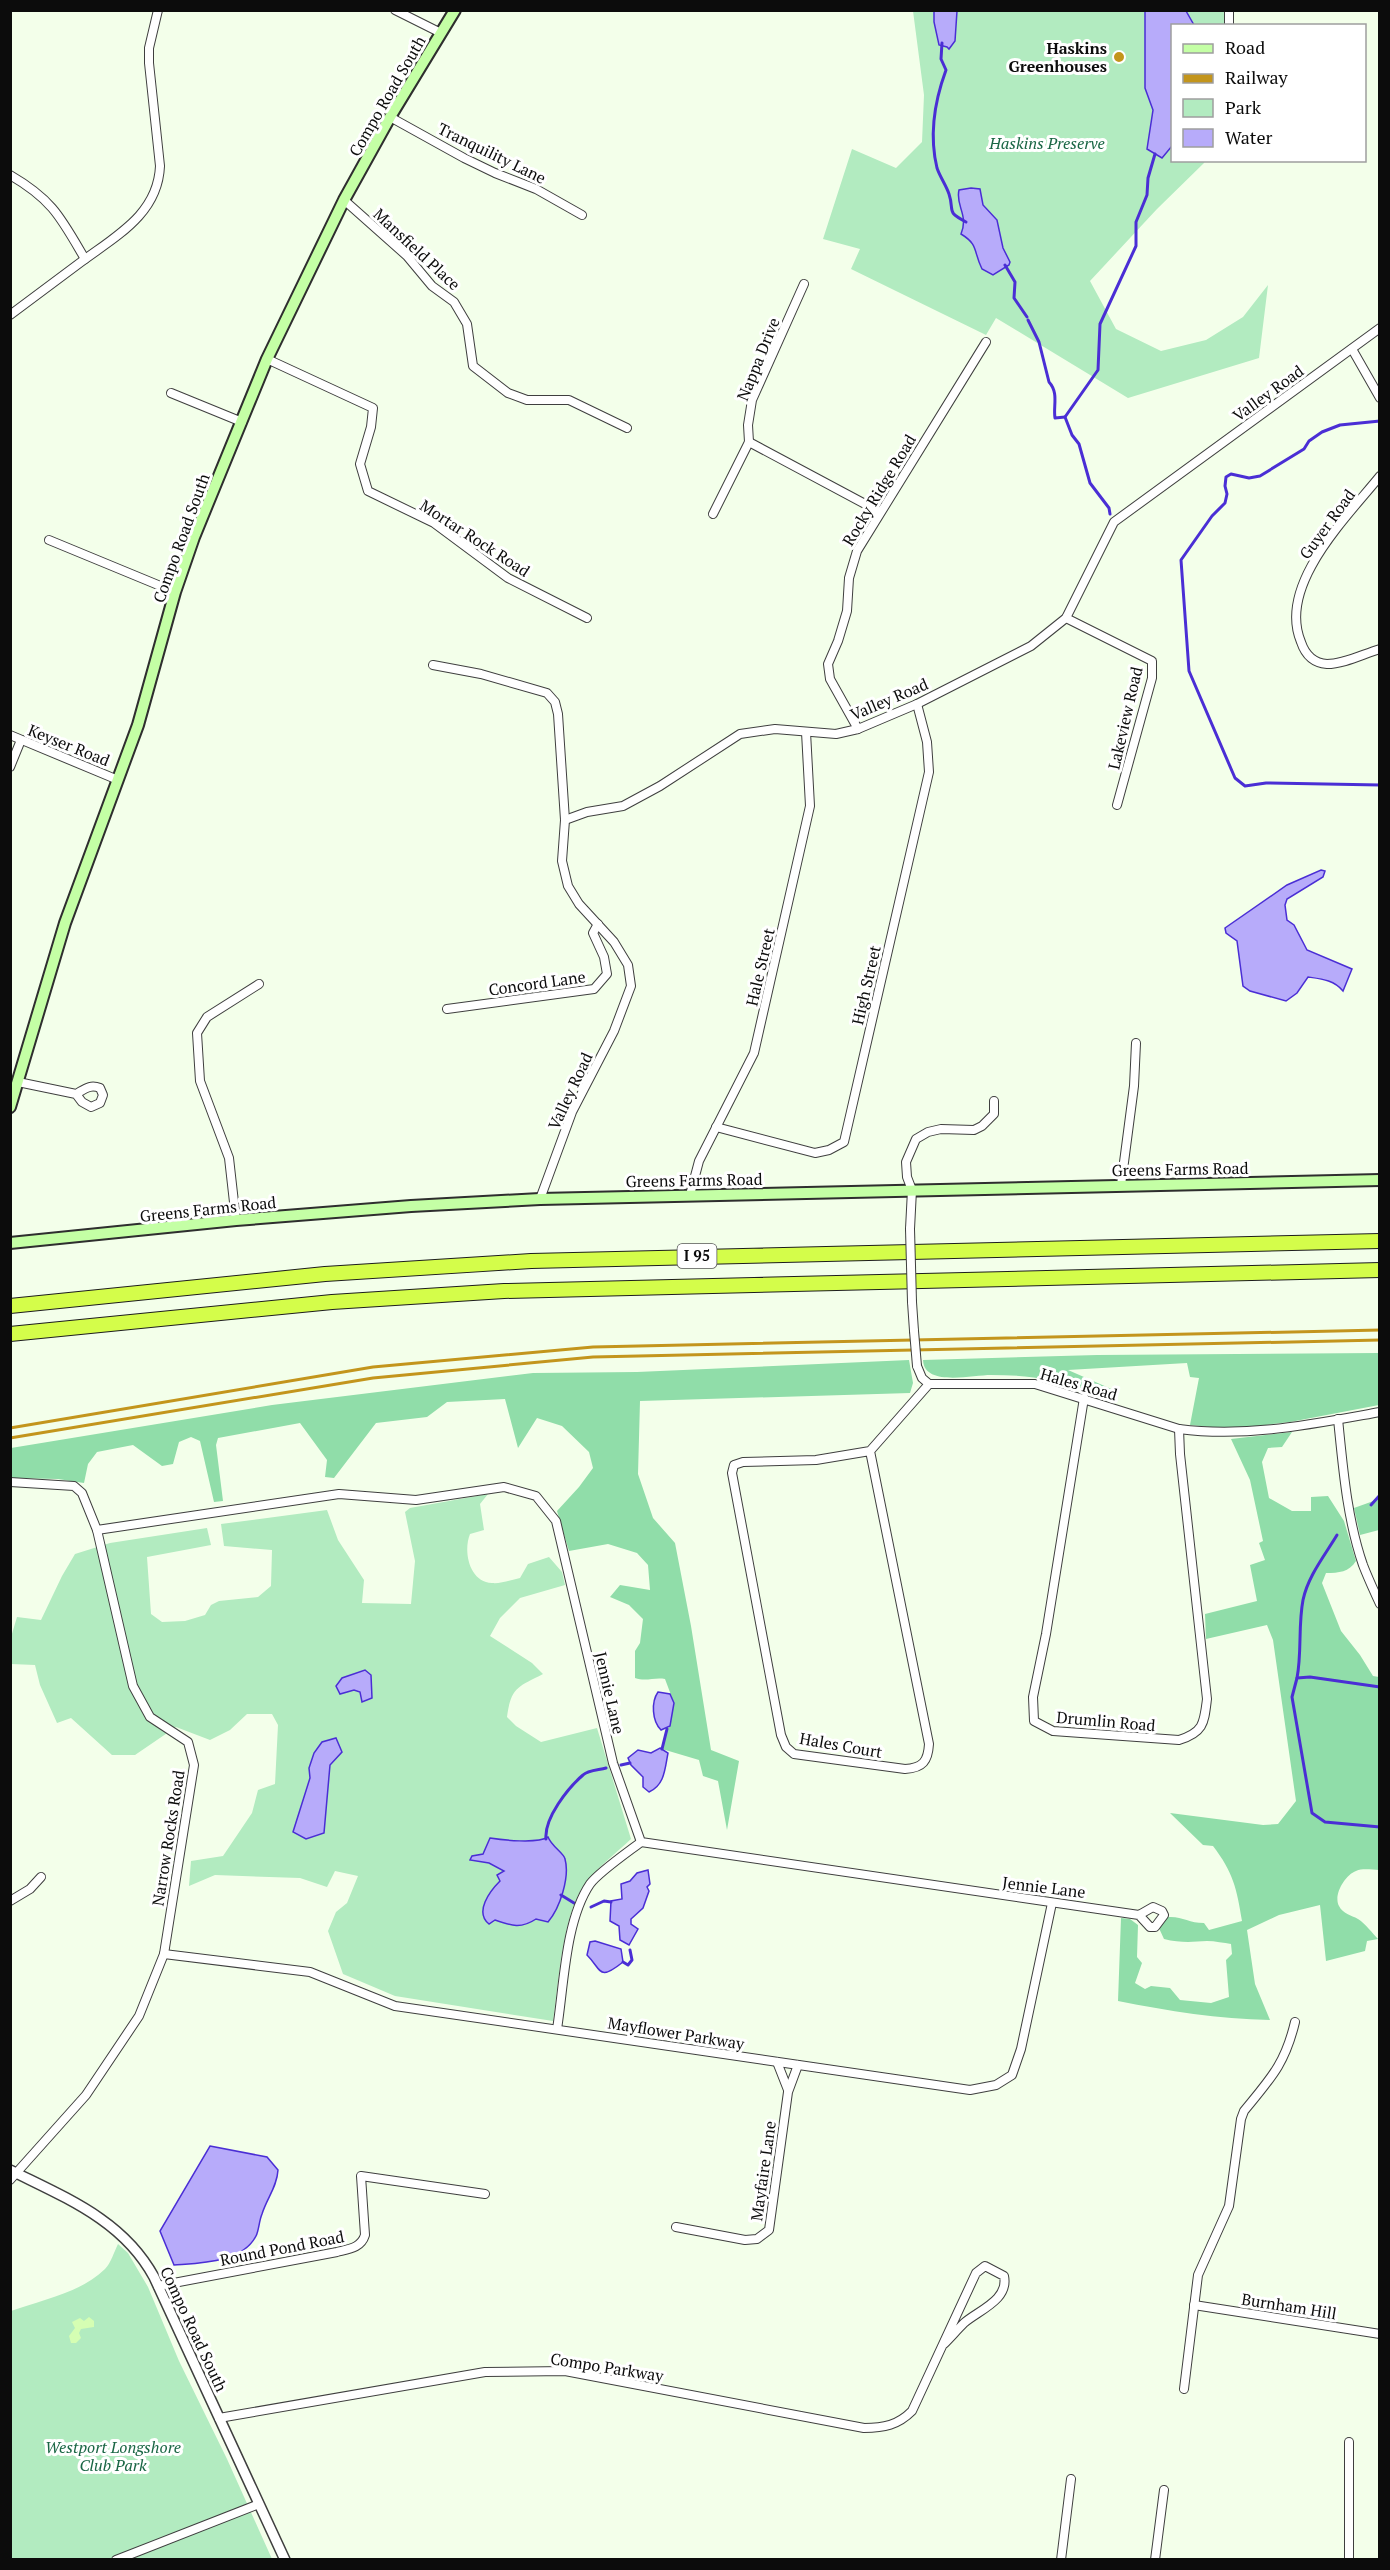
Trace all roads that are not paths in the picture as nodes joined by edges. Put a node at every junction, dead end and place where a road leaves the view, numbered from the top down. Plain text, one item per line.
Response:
1 (158, 10) edge
2 (395, 10) edge
3 (455, 10) edge
4 (441, 33) junction
5 (390, 117) junction
6 (10, 175) edge
7 (344, 200) junction
8 (582, 214) dead end
9 (85, 259) junction
10 (804, 284) dead end
11 (10, 315) edge
12 (1380, 328) edge
13 (986, 342) dead end
14 (1352, 349) junction
15 (267, 359) junction
16 (171, 393) dead end
17 (1380, 398) edge
18 (242, 422) junction
19 (627, 428) dead end
20 (749, 442) junction
21 (1380, 476) edge
22 (880, 512) junction
23 (713, 514) dead end
24 (49, 540) dead end
25 (175, 592) junction
26 (586, 618) dead end
27 (1066, 618) junction
28 (1380, 649) edge
29 (433, 665) dead end
30 (917, 704) junction
31 (858, 729) junction
32 (806, 732) junction
33 (10, 735) edge
34 (21, 740) junction
35 (10, 767) edge
36 (118, 780) junction
37 (1118, 805) dead end
38 (565, 820) junction
39 (598, 924) junction
40 (258, 984) dead end
41 (447, 1009) dead end
42 (1136, 1043) dead end
43 (18, 1082) junction
44 (76, 1094) dead end
45 (994, 1101) dead end
46 (10, 1107) edge
47 (716, 1127) junction
48 (1380, 1180) edge
49 (1122, 1185) junction
50 (912, 1190) junction
51 (690, 1195) junction
52 (540, 1199) junction
53 (236, 1220) junction
54 (1380, 1241) edge
55 (10, 1243) edge
56 (1380, 1270) edge
57 (13, 1306) edge
58 (13, 1334) edge
59 (929, 1384) junction
60 (1084, 1398) junction
61 (1380, 1412) edge
62 (1338, 1419) junction
63 (1179, 1429) junction
64 (870, 1451) junction
65 (10, 1482) edge
66 (98, 1530) junction
67 (1380, 1604) edge
68 (641, 1842) junction
69 (41, 1877) dead end
70 (10, 1901) edge
71 (1052, 1903) junction
72 (1139, 1915) dead end
73 (164, 1954) junction
74 (1295, 2022) dead end
75 (558, 2029) junction
76 (777, 2062) junction
77 (798, 2065) junction
78 (789, 2092) junction
79 (13, 2175) edge
80 (485, 2194) dead end
81 (676, 2227) dead end
82 (158, 2286) junction
83 (1194, 2305) junction
84 (1380, 2334) edge
85 (944, 2344) junction
86 (1184, 2389) dead end
87 (219, 2418) junction
88 (1349, 2442) dead end
89 (1071, 2479) dead end
90 (1164, 2490) dead end
91 (259, 2504) junction
92 (116, 2559) edge
93 (285, 2559) edge
94 (1061, 2559) edge
95 (1155, 2559) edge
96 (1349, 2559) edge

1 - 9 street
2 - 4 street
3 - 4 main road, Compo Road South
4 - 5 main road, Compo Road South
5 - 7 main road, Compo Road South
5 - 8 street, Tranquility Lane
6 - 9 street
7 - 15 main road, Compo Road South
7 - 19 street, Mansfield Place
9 - 11 street
10 - 20 street, Nappa Drive
12 - 14 street, Valley Road
13 - 22 street, Rocky Ridge Road
14 - 17 street
14 - 27 street, Valley Road
15 - 18 main road, Compo Road South
15 - 26 street, Mortar Rock Road
16 - 18 street
18 - 25 main road, Compo Road South
20 - 22 street
20 - 23 street
21 - 28 street, Guyer Road
22 - 31 street, Rocky Ridge Road
24 - 25 street
25 - 36 main road, Compo Road South
27 - 30 street, Valley Road
27 - 37 street, Lakeview Road
29 - 38 street
30 - 31 street, Valley Road
30 - 47 street, High Street
31 - 32 street, Valley Road
32 - 38 street, Valley Road
32 - 47 street, Hale Street
33 - 34 street, Keyser Road
34 - 35 street
34 - 36 street, Keyser Road
36 - 43 main road, Compo Road South
38 - 39 street, Valley Road
39 - 41 street, Concord Lane
39 - 52 street, Valley Road
40 - 53 street
42 - 49 street
43 - 44 street
43 - 46 main road, Compo Road South
45 - 50 street
47 - 51 street, Hale Street
48 - 49 main road, Greens Farms Road
49 - 50 main road, Greens Farms Road
50 - 51 main road, Greens Farms Road
50 - 59 street, bridge
51 - 52 main road, Greens Farms Road
52 - 53 main road, Greens Farms Road
53 - 55 main road, Greens Farms Road
54 - 57 highway, I 95
56 - 58 highway, I 95
59 - 60 street, Hales Road
59 - 64 street
60 - 63 street, Hales Road
60 - 63 street, Drumlin Road
61 - 62 street, Hales Road
62 - 63 street, Hales Road
62 - 67 street
64 - 64 street, Hales Court
65 - 66 street, Narrow Rocks Road
66 - 68 street, Jennie Lane
66 - 73 street, Narrow Rocks Road
68 - 71 street, Jennie Lane
68 - 75 street
69 - 70 street
71 - 72 street, Jennie Lane
71 - 77 street, Mayflower Parkway
73 - 75 street, Mayflower Parkway
73 - 79 street, Narrow Rocks Road
74 - 83 street
75 - 76 street, Mayflower Parkway
76 - 77 street, Mayflower Parkway
76 - 78 street
77 - 78 street, Mayfaire Lane
78 - 81 street, Mayfaire Lane
79 - 82 street, Compo Road South
80 - 82 street, Round Pond Road
82 - 87 street, Compo Road South
83 - 84 street, Burnham Hill
83 - 86 street
85 - 85 street, Compo Parkway
85 - 87 street, Compo Parkway
87 - 91 street, Compo Road South
88 - 96 street
89 - 94 street
90 - 95 street
91 - 92 street
91 - 93 street, Compo Road South

